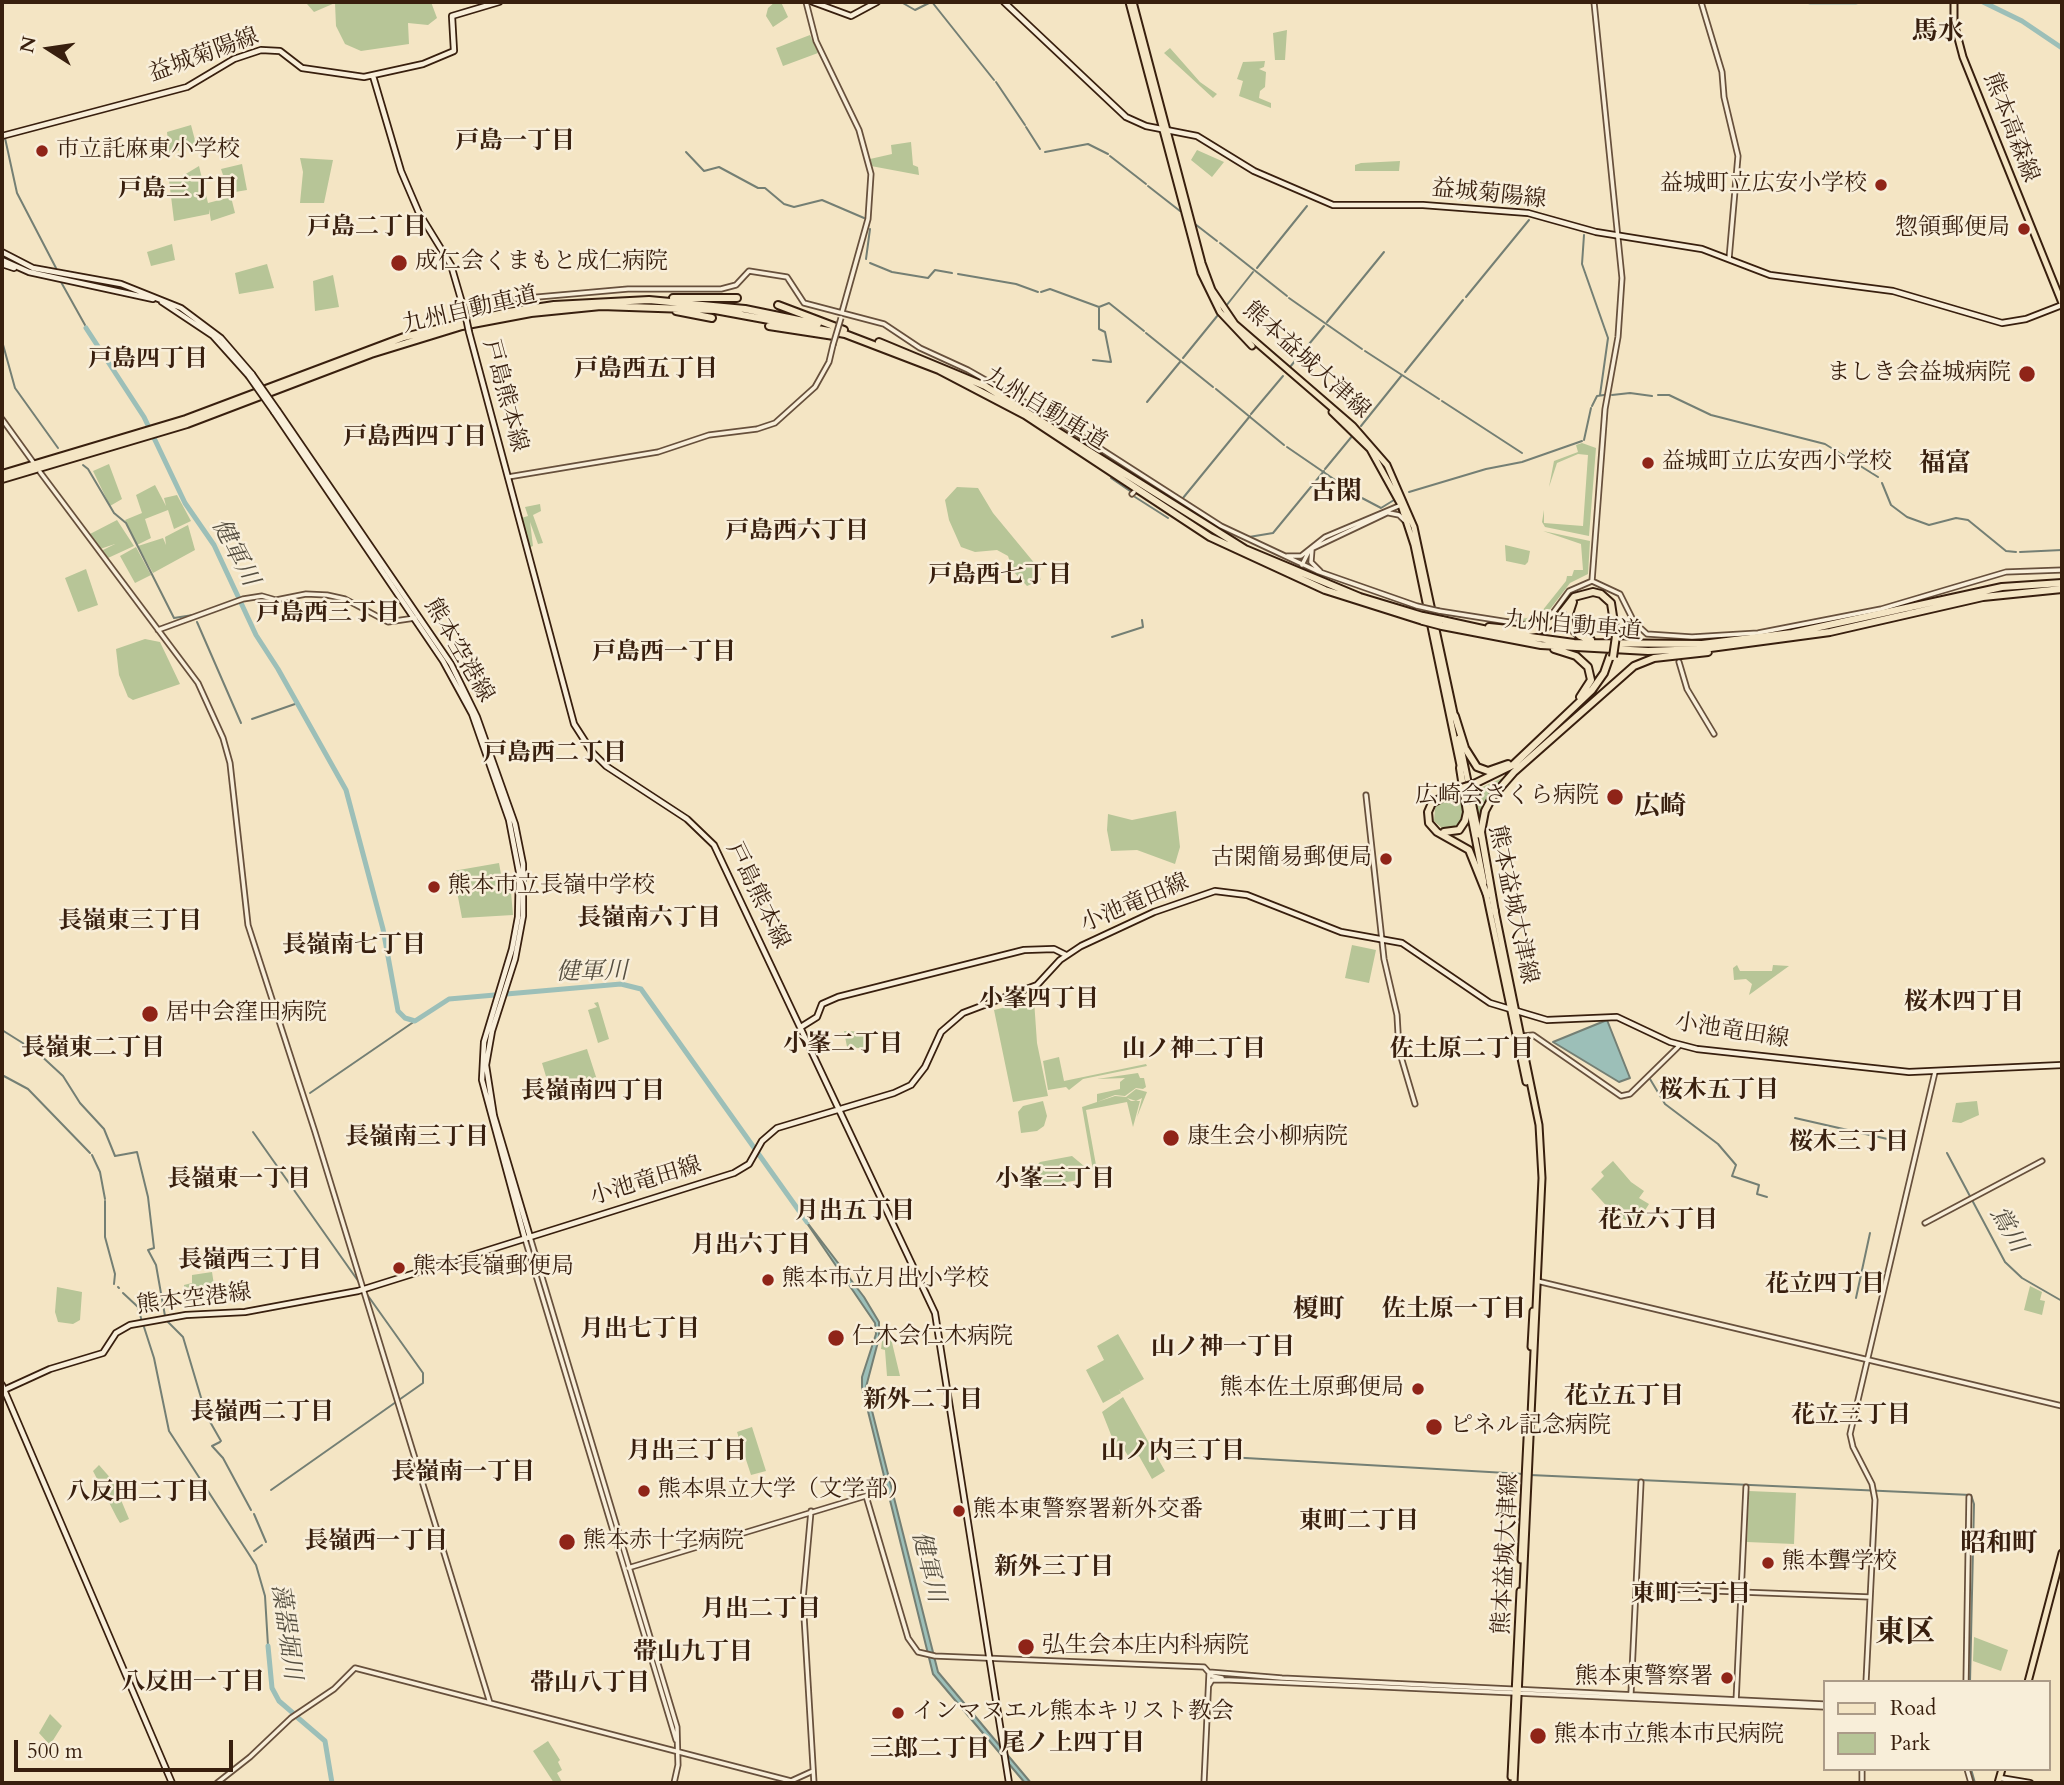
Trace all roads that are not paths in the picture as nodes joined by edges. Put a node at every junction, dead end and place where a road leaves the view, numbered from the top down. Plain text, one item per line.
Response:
1 (499, 2) edge
2 (806, 2) edge
3 (813, 2) edge
4 (877, 2) edge
5 (1004, 2) edge
6 (1131, 2) edge
7 (1594, 2) edge
8 (1701, 2) edge
9 (1954, 2) edge
10 (373, 76) junction
11 (1164, 129) junction
12 (2, 136) edge
13 (1619, 237) junction
14 (2, 258) edge
15 (1729, 259) junction
16 (19, 266) junction
17 (737, 298) dead end
18 (515, 299) dead end
19 (601, 301) junction
20 (2062, 304) edge
21 (778, 305) dead end
22 (652, 307) junction
23 (841, 315) junction
24 (712, 318) dead end
25 (769, 326) dead end
26 (844, 330) junction
27 (897, 354) junction
28 (2, 419) edge
29 (154, 432) junction
30 (33, 462) dead end
31 (40, 472) dead end
32 (2, 476) edge
33 (508, 477) junction
34 (1403, 501) junction
35 (1388, 512) junction
36 (1414, 545) junction
37 (1311, 548) junction
38 (1272, 551) junction
39 (1301, 565) junction
40 (2062, 570) edge
41 (1325, 574) junction
42 (1592, 581) junction
43 (2062, 583) edge
44 (2062, 589) edge
45 (417, 617) junction
46 (1423, 619) junction
47 (1442, 623) junction
48 (158, 630) junction
49 (1614, 635) junction
50 (1600, 643) junction
51 (1754, 644) junction
52 (1541, 645) junction
53 (1679, 662) dead end
54 (1455, 716) junction
55 (1571, 716) junction
56 (1714, 734) dead end
57 (1532, 752) junction
58 (1460, 768) junction
59 (1458, 791) junction
60 (1366, 795) dead end
61 (1487, 895) junction
62 (1495, 912) junction
63 (1381, 937) junction
64 (1067, 955) junction
65 (1513, 1010) junction
66 (801, 1027) junction
67 (1521, 1036) junction
68 (1680, 1045) junction
69 (2062, 1065) edge
70 (1935, 1072) junction
71 (1415, 1104) dead end
72 (839, 1109) junction
73 (2042, 1161) dead end
74 (1925, 1223) dead end
75 (527, 1238) junction
76 (1537, 1281) junction
77 (363, 1290) junction
78 (1868, 1360) junction
79 (3, 1389) edge
80 (2062, 1406) edge
81 (1640, 1482) dead end
82 (1746, 1487) dead end
83 (1969, 1497) dead end
84 (811, 1511) junction
85 (2062, 1553) edge
86 (628, 1568) junction
87 (1636, 1588) junction
88 (1742, 1591) junction
89 (1870, 1597) junction
90 (991, 1658) junction
91 (1209, 1672) junction
92 (1229, 1680) junction
93 (1866, 1680) edge
94 (1966, 1680) edge
95 (2029, 1680) edge
96 (1209, 1685) junction
97 (1517, 1691) junction
98 (1631, 1696) junction
99 (1736, 1702) junction
100 (490, 1703) junction
101 (1822, 1705) edge
102 (679, 1752) junction
103 (813, 1771) junction
104 (1999, 1780) edge
105 (172, 1783) edge
106 (217, 1783) edge
107 (674, 1783) edge
108 (814, 1783) edge
109 (1009, 1783) edge
110 (1204, 1783) edge
111 (1512, 1783) edge
112 (2031, 1783) edge

1 - 10 main road, 益城菊陽線
2 - 23 street
3 - 4 main road
5 - 11 main road, 益城菊陽線
6 - 11 main road, 熊本益城大津線
7 - 13 street
8 - 15 street
9 - 20 main road, 熊本高森線
10 - 12 main road, 益城菊陽線
10 - 33 main road, 戸島熊本線, bridge
11 - 13 main road, 益城菊陽線
11 - 34 main road, 熊本益城大津線
13 - 15 main road, 益城菊陽線
13 - 42 street
14 - 16 main road, 熊本空港線
14 - 16 main road, 熊本空港線
14 - 16 main road, 熊本空港線
15 - 20 main road, 益城菊陽線
16 - 45 main road, 熊本空港線, bridge
17 - 19 highway
18 - 23 street
19 - 26 highway, 九州自動車道
19 - 29 highway, 九州自動車道
21 - 26 highway
22 - 24 highway
22 - 27 highway, 九州自動車道
22 - 29 highway, 九州自動車道
23 - 33 street, bridge
23 - 38 street
25 - 27 highway
26 - 46 highway, 九州自動車道
27 - 46 highway, 九州自動車道
28 - 30 street
29 - 32 highway, 九州自動車道
31 - 48 street
33 - 66 main road, 戸島熊本線
34 - 35 street
34 - 36 main road, 熊本益城大津線
34 - 54 main road, 熊本益城大津線
35 - 36 street
35 - 37 street
36 - 58 main road, 熊本益城大津線
37 - 38 street
37 - 39 street
37 - 41 street
38 - 39 street
39 - 41 street
40 - 42 street
41 - 42 street, bridge
43 - 50 highway, 九州自動車道
44 - 51 highway, 九州自動車道
45 - 48 street
45 - 75 main road, 熊本空港線
46 - 47 highway, 九州自動車道, bridge
47 - 49 highway
47 - 50 highway, 九州自動車道
47 - 52 highway, 九州自動車道
48 - 77 street
49 - 50 highway
49 - 55 highway, bridge
51 - 52 highway, 九州自動車道
51 - 55 highway
52 - 55 highway
53 - 56 street
54 - 57 highway
54 - 62 main road, 熊本益城大津線
55 - 57 highway
57 - 59 highway, bridge
57 - 62 highway
58 - 59 highway
58 - 61 main road, 熊本益城大津線
59 - 61 highway
60 - 63 street
61 - 65 main road, 熊本益城大津線
62 - 65 main road, 熊本益城大津線
63 - 64 main road, 小池竜田線
63 - 65 main road, 小池竜田線
63 - 71 street
64 - 66 main road, 小池竜田線
64 - 72 main road, 小池竜田線
65 - 67 main road, 熊本益城大津線
65 - 68 main road, 小池竜田線
65 - 76 main road, 熊本益城大津線
66 - 72 main road, 戸島熊本線
67 - 68 street
67 - 76 main road, 熊本益城大津線
68 - 70 main road, 小池竜田線
69 - 70 main road, 小池竜田線
70 - 78 street
72 - 75 main road, 小池竜田線
72 - 90 main road, 戸島熊本線
73 - 74 street
75 - 77 main road, 熊本空港線
75 - 86 street
75 - 102 street
76 - 78 street
76 - 97 main road, 熊本益城大津線
77 - 79 main road, 熊本空港線
77 - 100 street
78 - 80 street
78 - 89 street
79 - 105 main road, 熊本空港線
81 - 87 street
82 - 88 street
83 - 94 street
84 - 86 street
84 - 90 street
84 - 103 street
85 - 95 main road
86 - 102 street
87 - 88 street
87 - 98 street
88 - 89 street
88 - 99 street
89 - 93 street
90 - 91 street
90 - 109 main road, 戸島熊本線
91 - 92 street
91 - 96 street
91 - 97 street
92 - 96 street
92 - 97 street
96 - 110 street
97 - 98 street
97 - 111 main road, 熊本益城大津線
98 - 99 street
99 - 101 street
100 - 102 street
100 - 106 street
102 - 103 street
102 - 107 street
103 - 108 street
104 - 112 main road

